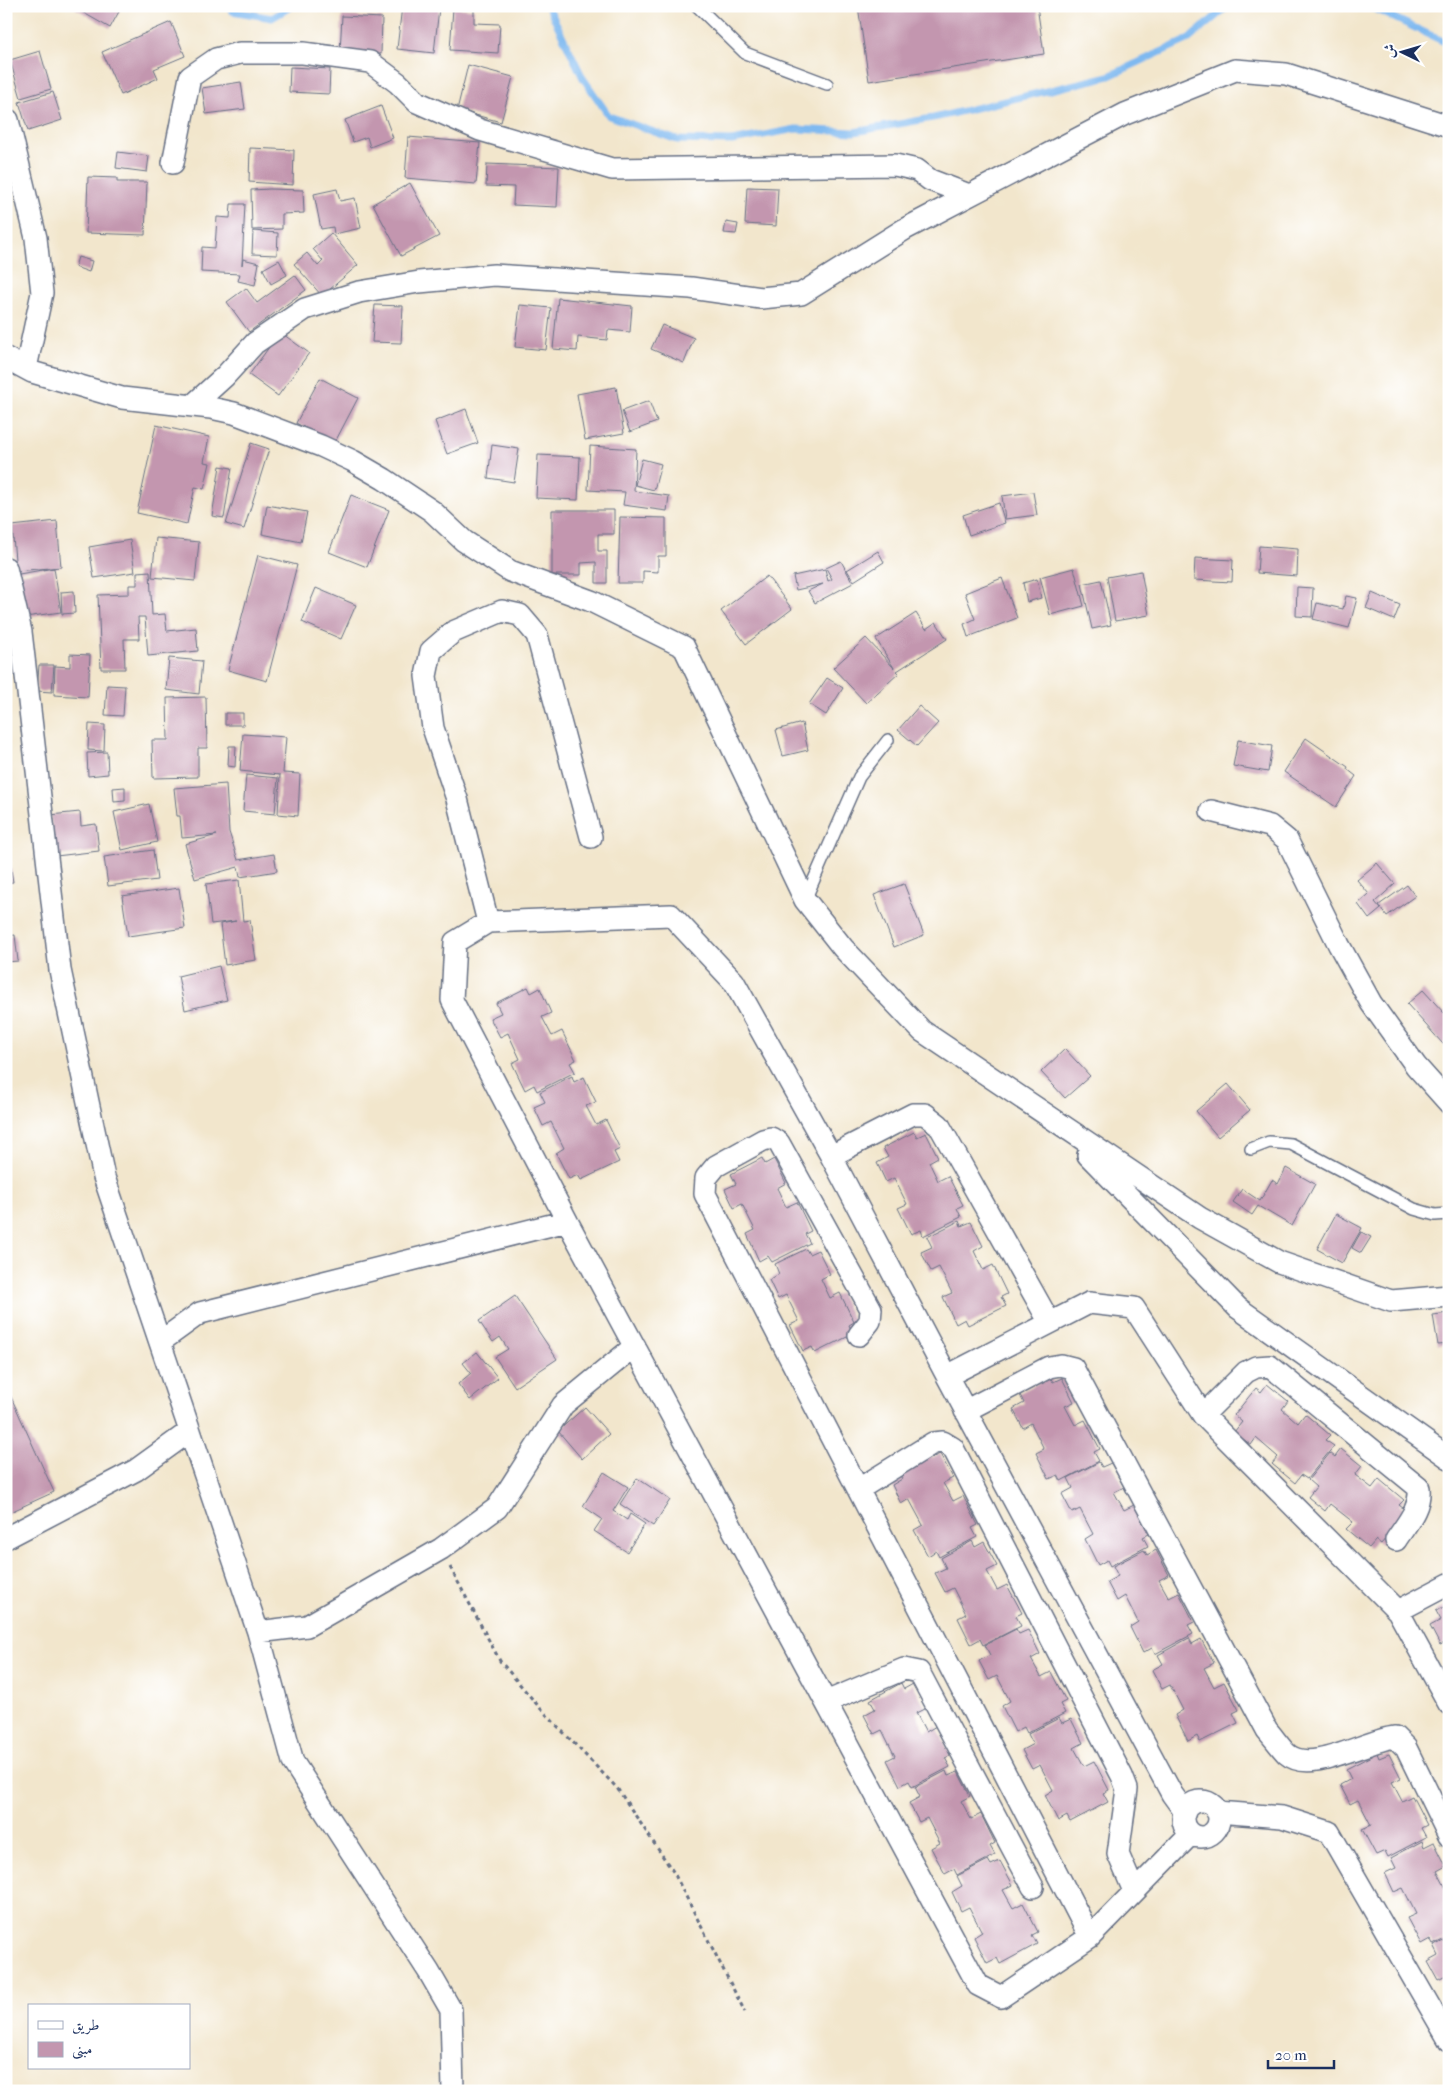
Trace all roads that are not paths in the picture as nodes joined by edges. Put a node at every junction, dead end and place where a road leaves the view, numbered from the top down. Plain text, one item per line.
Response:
1 (697, 6) edge
2 (827, 84) dead end
3 (8, 120) dead end
4 (1449, 126) edge
5 (173, 163) dead end
6 (969, 195) junction
7 (6, 358) edge
8 (26, 368) junction
9 (192, 406) junction
10 (6, 568) edge
11 (888, 740) dead end
12 (1211, 811) dead end
13 (591, 837) dead end
14 (805, 900) junction
15 (488, 922) junction
16 (1449, 1103) edge
17 (1059, 1124) junction
18 (1251, 1149) dead end
19 (831, 1156) junction
20 (1449, 1214) edge
21 (567, 1221) junction
22 (1449, 1296) edge
23 (1050, 1323) junction
24 (859, 1335) dead end
25 (160, 1342) junction
26 (635, 1346) junction
27 (946, 1376) junction
28 (965, 1411) junction
29 (1203, 1415) junction
30 (190, 1430) junction
31 (1449, 1458) edge
32 (859, 1489) junction
33 (6, 1538) edge
34 (1396, 1540) dead end
35 (1449, 1584) edge
36 (1398, 1611) junction
37 (258, 1632) junction
38 (826, 1702) junction
39 (1449, 1704) edge
40 (1185, 1812) junction
41 (1217, 1812) junction
42 (1191, 1834) junction
43 (1449, 1836) edge
44 (1033, 1888) dead end
45 (1134, 1891) junction
46 (1090, 1937) junction
47 (1449, 2040) edge
48 (453, 2091) edge

1 - 2 lane
3 - 8 street
4 - 6 street
5 - 6 street
6 - 9 street
7 - 8 street
8 - 9 street
9 - 14 street
10 - 25 street
11 - 14 lane
12 - 16 street
13 - 15 street
14 - 17 street
15 - 19 street
15 - 21 street
17 - 22 street
17 - 31 street
18 - 20 lane
19 - 23 street
19 - 27 street
21 - 25 street
21 - 26 street
23 - 27 street
23 - 29 street
24 - 32 street
25 - 30 street
26 - 37 street
26 - 38 street
27 - 28 street
28 - 40 street
28 - 43 street
29 - 34 street
29 - 36 street
30 - 33 street
30 - 37 street
32 - 45 street
32 - 46 street
35 - 36 street
36 - 39 street
37 - 48 street
38 - 44 street
38 - 46 street
40 - 41 street
40 - 42 street
41 - 42 street
41 - 47 street
42 - 45 street
45 - 46 street

